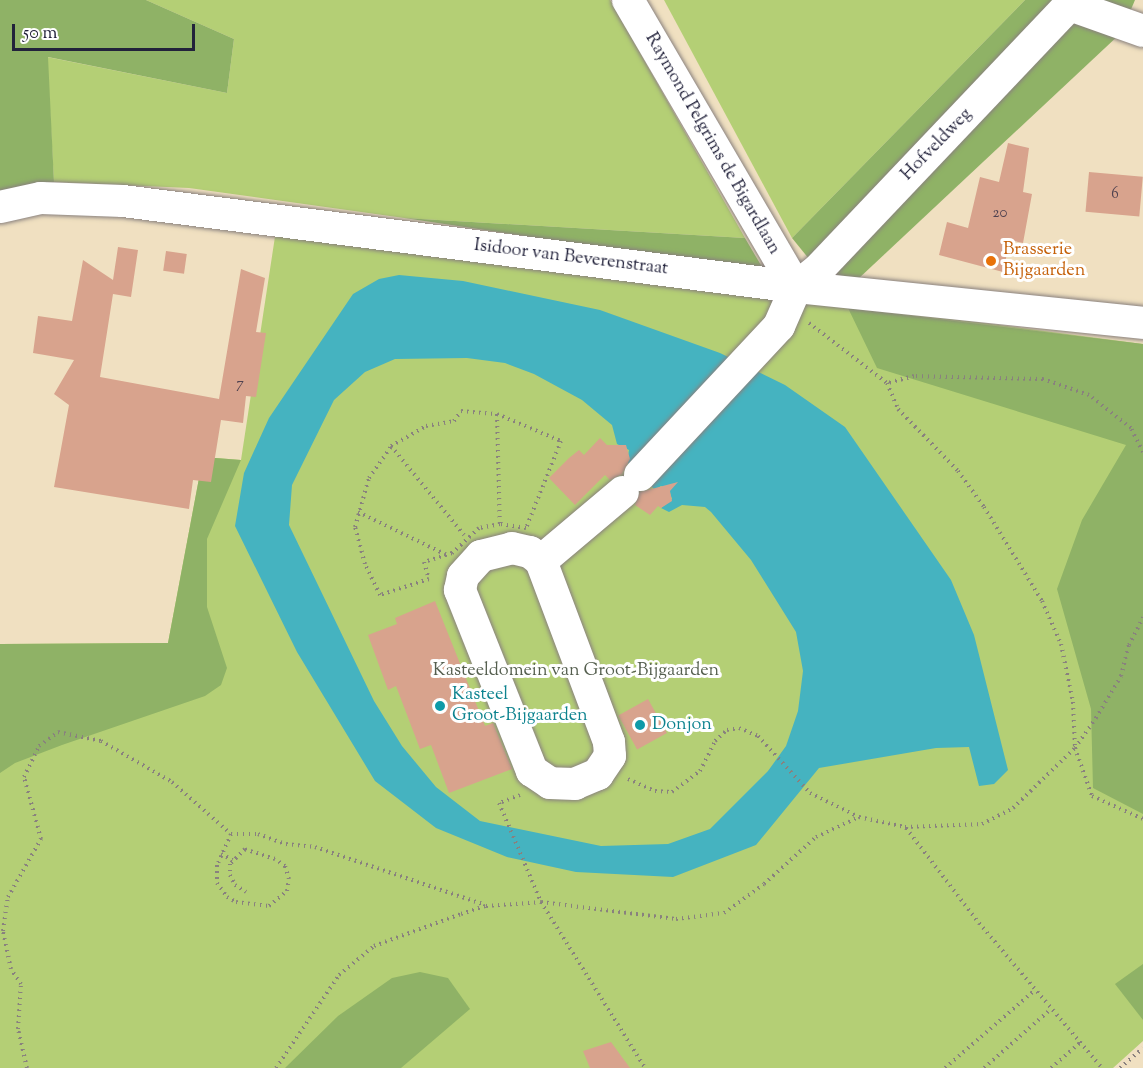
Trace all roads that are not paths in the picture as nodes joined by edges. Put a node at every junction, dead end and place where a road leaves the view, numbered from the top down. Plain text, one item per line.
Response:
1 (628, 0) edge
2 (1072, 3) edge
3 (1143, 31) edge
4 (0, 207) edge
5 (792, 296) junction
6 (1143, 323) edge
7 (541, 561) junction

1 - 5 street, Raymond Pelgrims de Bigardlaan
2 - 3 street
2 - 5 street, Hofveldweg
4 - 5 street, Isidoor van Beverenstraat
5 - 6 street, Isidoor van Beverenstraat
5 - 7 street
7 - 7 street

